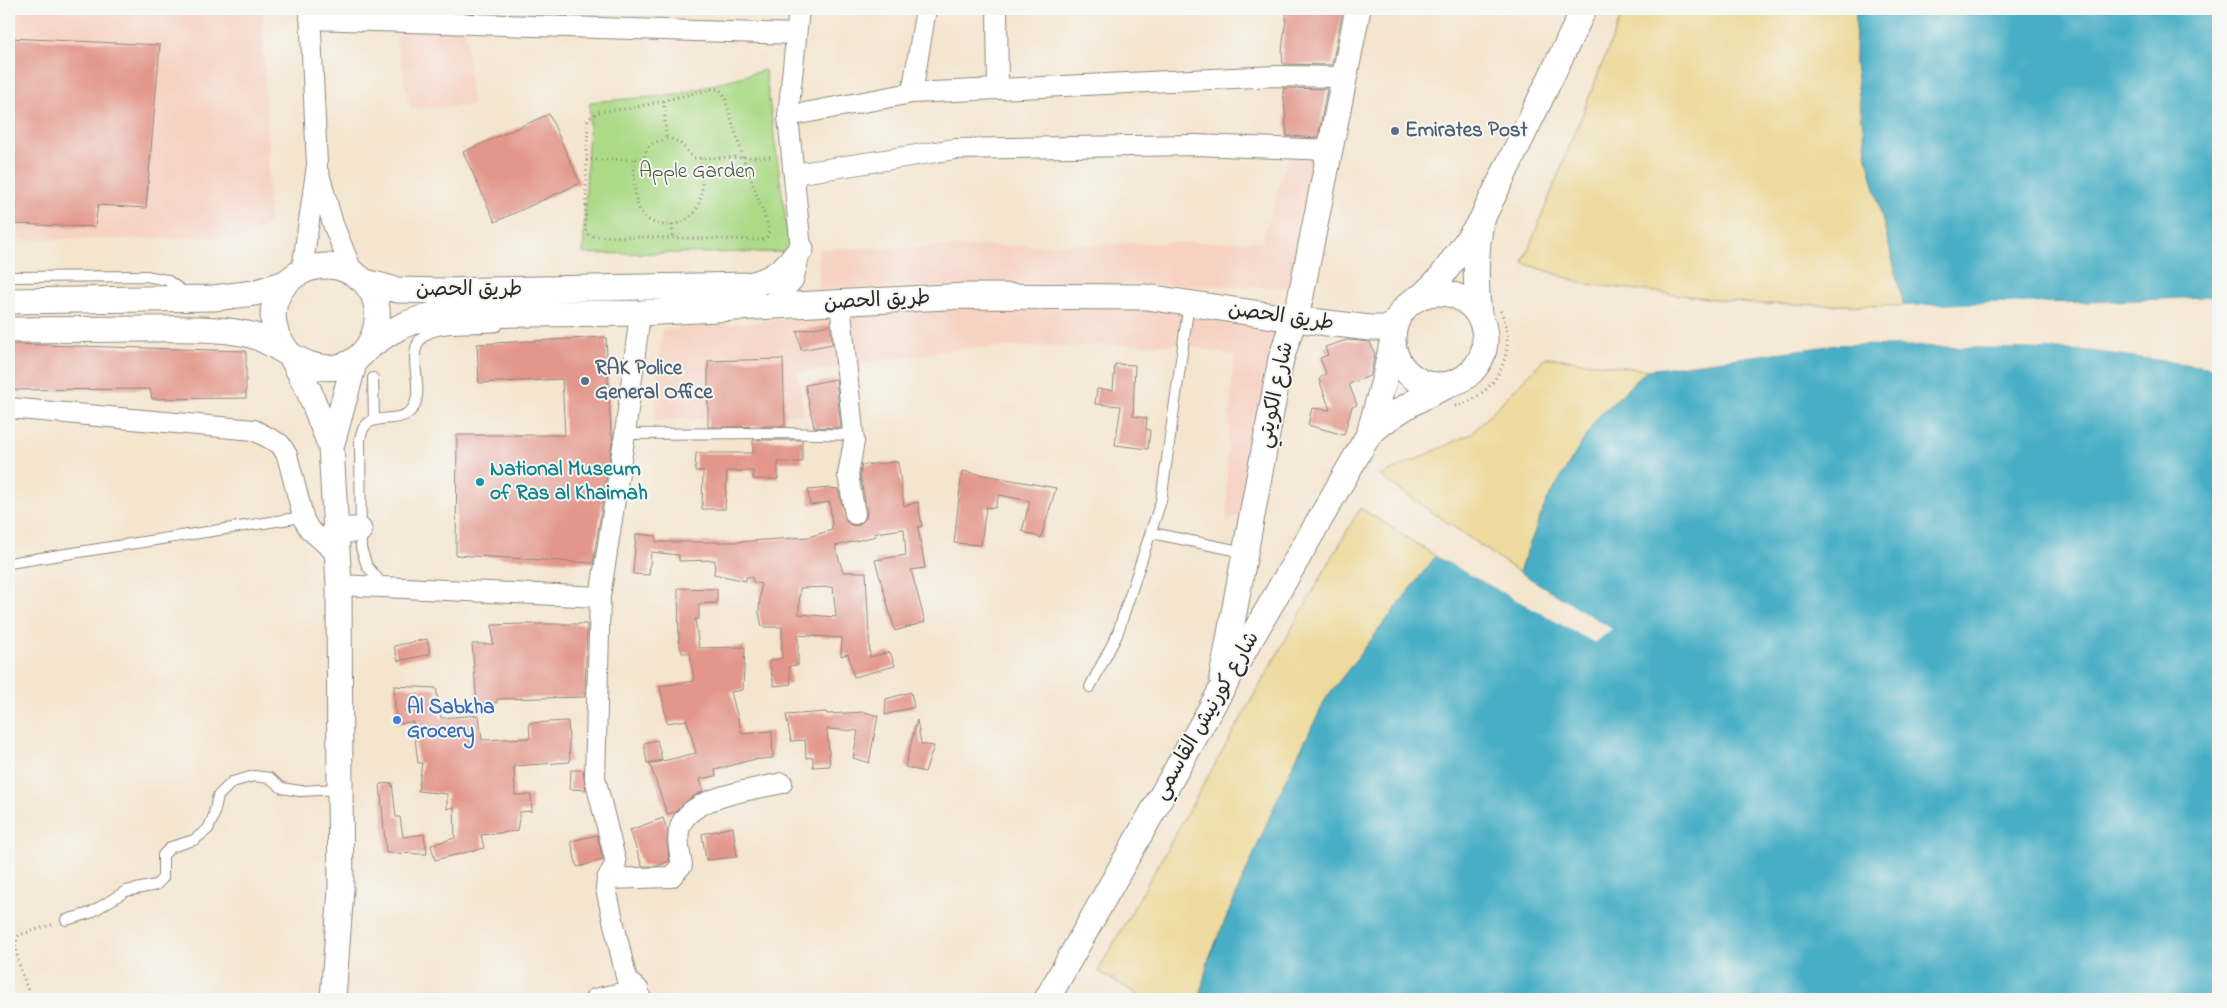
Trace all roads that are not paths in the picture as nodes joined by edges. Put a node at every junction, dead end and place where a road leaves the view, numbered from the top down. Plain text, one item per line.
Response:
1 (799, 9) edge
2 (926, 9) edge
3 (1358, 9) edge
4 (1584, 9) edge
5 (997, 11) dead end
6 (310, 14) edge
7 (481, 16) edge
8 (796, 34) junction
9 (1345, 77) junction
10 (998, 89) junction
11 (912, 93) junction
12 (788, 116) junction
13 (1331, 150) junction
14 (317, 165) junction
15 (794, 165) junction
16 (1481, 221) junction
17 (801, 249) junction
18 (294, 276) junction
19 (9, 277) edge
20 (359, 277) junction
21 (1422, 296) junction
22 (192, 299) junction
23 (9, 301) edge
24 (840, 303) junction
25 (1189, 304) junction
26 (766, 307) junction
27 (640, 312) junction
28 (526, 314) junction
29 (1479, 314) junction
30 (1294, 319) junction
31 (9, 330) edge
32 (1393, 336) junction
33 (289, 353) junction
34 (361, 354) junction
35 (373, 378) dead end
36 (1452, 384) junction
37 (9, 408) edge
38 (374, 419) junction
39 (625, 434) junction
40 (1369, 434) junction
41 (854, 435) junction
42 (331, 447) junction
43 (854, 514) dead end
44 (302, 516) junction
45 (1152, 533) junction
46 (344, 538) junction
47 (1244, 552) junction
48 (9, 563) edge
49 (339, 585) junction
50 (385, 588) junction
51 (600, 597) junction
52 (1090, 687) dead end
53 (1219, 694) junction
54 (782, 783) dead end
55 (340, 789) junction
56 (607, 879) junction
57 (66, 920) road end
58 (639, 994) edge
59 (333, 999) edge
60 (595, 999) edge
61 (1047, 999) edge

1 - 8 street
2 - 11 street
3 - 9 street, شارع الكويتي
4 - 16 street
5 - 10 street
6 - 7 street
6 - 14 street
7 - 8 street
8 - 12 street
9 - 10 street
9 - 13 street, شارع الكويتي
10 - 11 street
11 - 12 street
12 - 15 street
13 - 15 street
13 - 30 street, شارع الكويتي
14 - 18 street
14 - 20 street
15 - 17 street
16 - 21 street
16 - 29 street
17 - 20 street, طريق الحصن
17 - 26 street
18 - 20 street
18 - 22 street
18 - 33 street
19 - 22 lane
20 - 34 street
21 - 29 street
21 - 32 street
22 - 23 street
24 - 25 street, طريق الحصن
24 - 26 street, طريق الحصن
24 - 41 street
25 - 30 street, طريق الحصن
25 - 45 lane
26 - 27 street, طريق الحصن
27 - 28 street, طريق الحصن
27 - 39 street
28 - 34 street, طريق الحصن
28 - 38 lane
29 - 36 street
30 - 32 street, طريق الحصن
30 - 47 street, شارع الكويتي
31 - 33 street
32 - 36 street
32 - 40 street, شارع كورنيش القاسمي
33 - 34 street
33 - 42 street
34 - 42 street
35 - 38 lane
36 - 40 street, شارع كورنيش القاسمي
37 - 44 street
38 - 46 lane
39 - 41 lane
39 - 51 street
40 - 53 street, شارع كورنيش القاسمي
41 - 43 street
42 - 46 street
44 - 46 street
44 - 48 lane
45 - 47 lane
45 - 52 lane
46 - 49 street
46 - 50 lane
47 - 53 street, شارع الكويتي
49 - 50 street
49 - 55 street
50 - 51 street
51 - 56 street
53 - 61 street, شارع كورنيش القاسمي
54 - 56 street
55 - 57 lane
55 - 59 street
56 - 58 street
58 - 60 street

